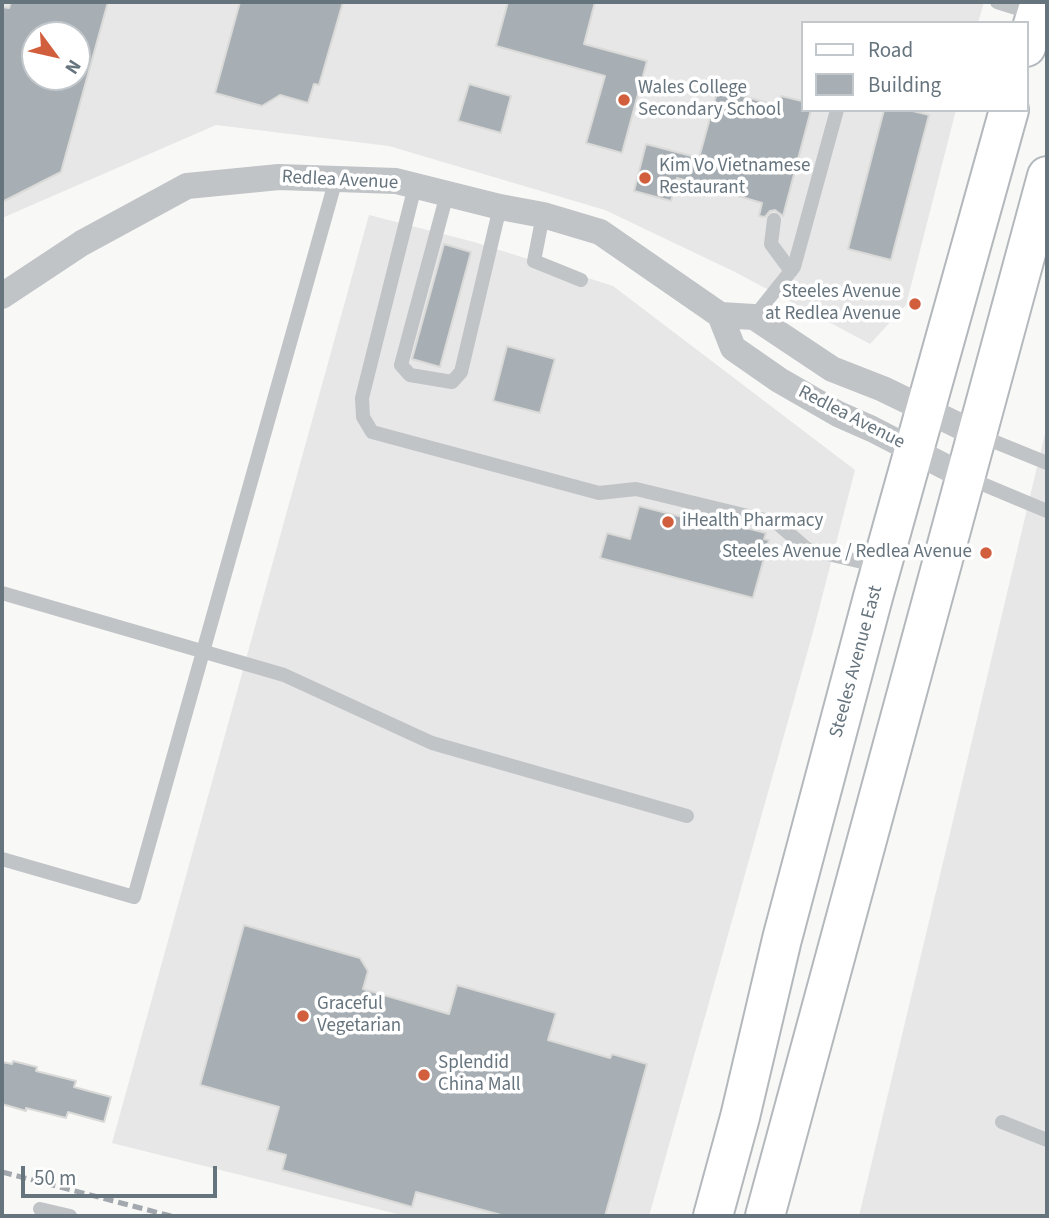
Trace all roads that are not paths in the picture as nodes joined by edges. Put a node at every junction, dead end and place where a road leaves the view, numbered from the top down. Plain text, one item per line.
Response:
1 (997, 2) edge
2 (1034, 21) edge
3 (836, 112) edge
4 (1008, 112) edge
5 (1047, 176) edge
6 (336, 179) junction
7 (415, 186) junction
8 (447, 194) junction
9 (500, 207) junction
10 (543, 215) junction
11 (774, 220) dead end
12 (791, 271) junction
13 (581, 280) dead end
14 (2, 296) edge
15 (720, 315) junction
16 (754, 317) junction
17 (926, 409) junction
18 (978, 435) junction
19 (915, 451) junction
20 (1047, 463) edge
21 (967, 478) junction
22 (1047, 512) edge
23 (882, 567) junction
24 (2, 593) edge
25 (203, 650) junction
26 (687, 816) dead end
27 (2, 859) edge
28 (1002, 1122) dead end
29 (1047, 1140) edge
30 (40, 1209) dead end
31 (70, 1216) edge
32 (713, 1216) edge
33 (765, 1216) edge

1 - 2 lane
3 - 12 lane
4 - 17 main road, Steeles Avenue East
5 - 18 main road
6 - 7 street, Redlea Avenue
6 - 14 street, Redlea Avenue
6 - 25 lane
7 - 8 street, Redlea Avenue
7 - 23 lane
8 - 9 street, Redlea Avenue
8 - 9 lane
9 - 10 street, Redlea Avenue
10 - 13 lane
10 - 15 street, Redlea Avenue
11 - 12 lane
12 - 16 lane
15 - 16 street
15 - 19 street, Redlea Avenue
16 - 17 street, Redlea Avenue
17 - 18 street, Redlea Avenue
17 - 19 main road, Steeles Avenue East
18 - 20 lane
18 - 21 main road
19 - 21 street, Redlea Avenue
19 - 23 main road, Steeles Avenue East
21 - 22 lane
21 - 33 main road
23 - 32 main road, Steeles Avenue East
24 - 25 lane
25 - 26 lane
25 - 27 lane
28 - 29 lane
30 - 31 lane

